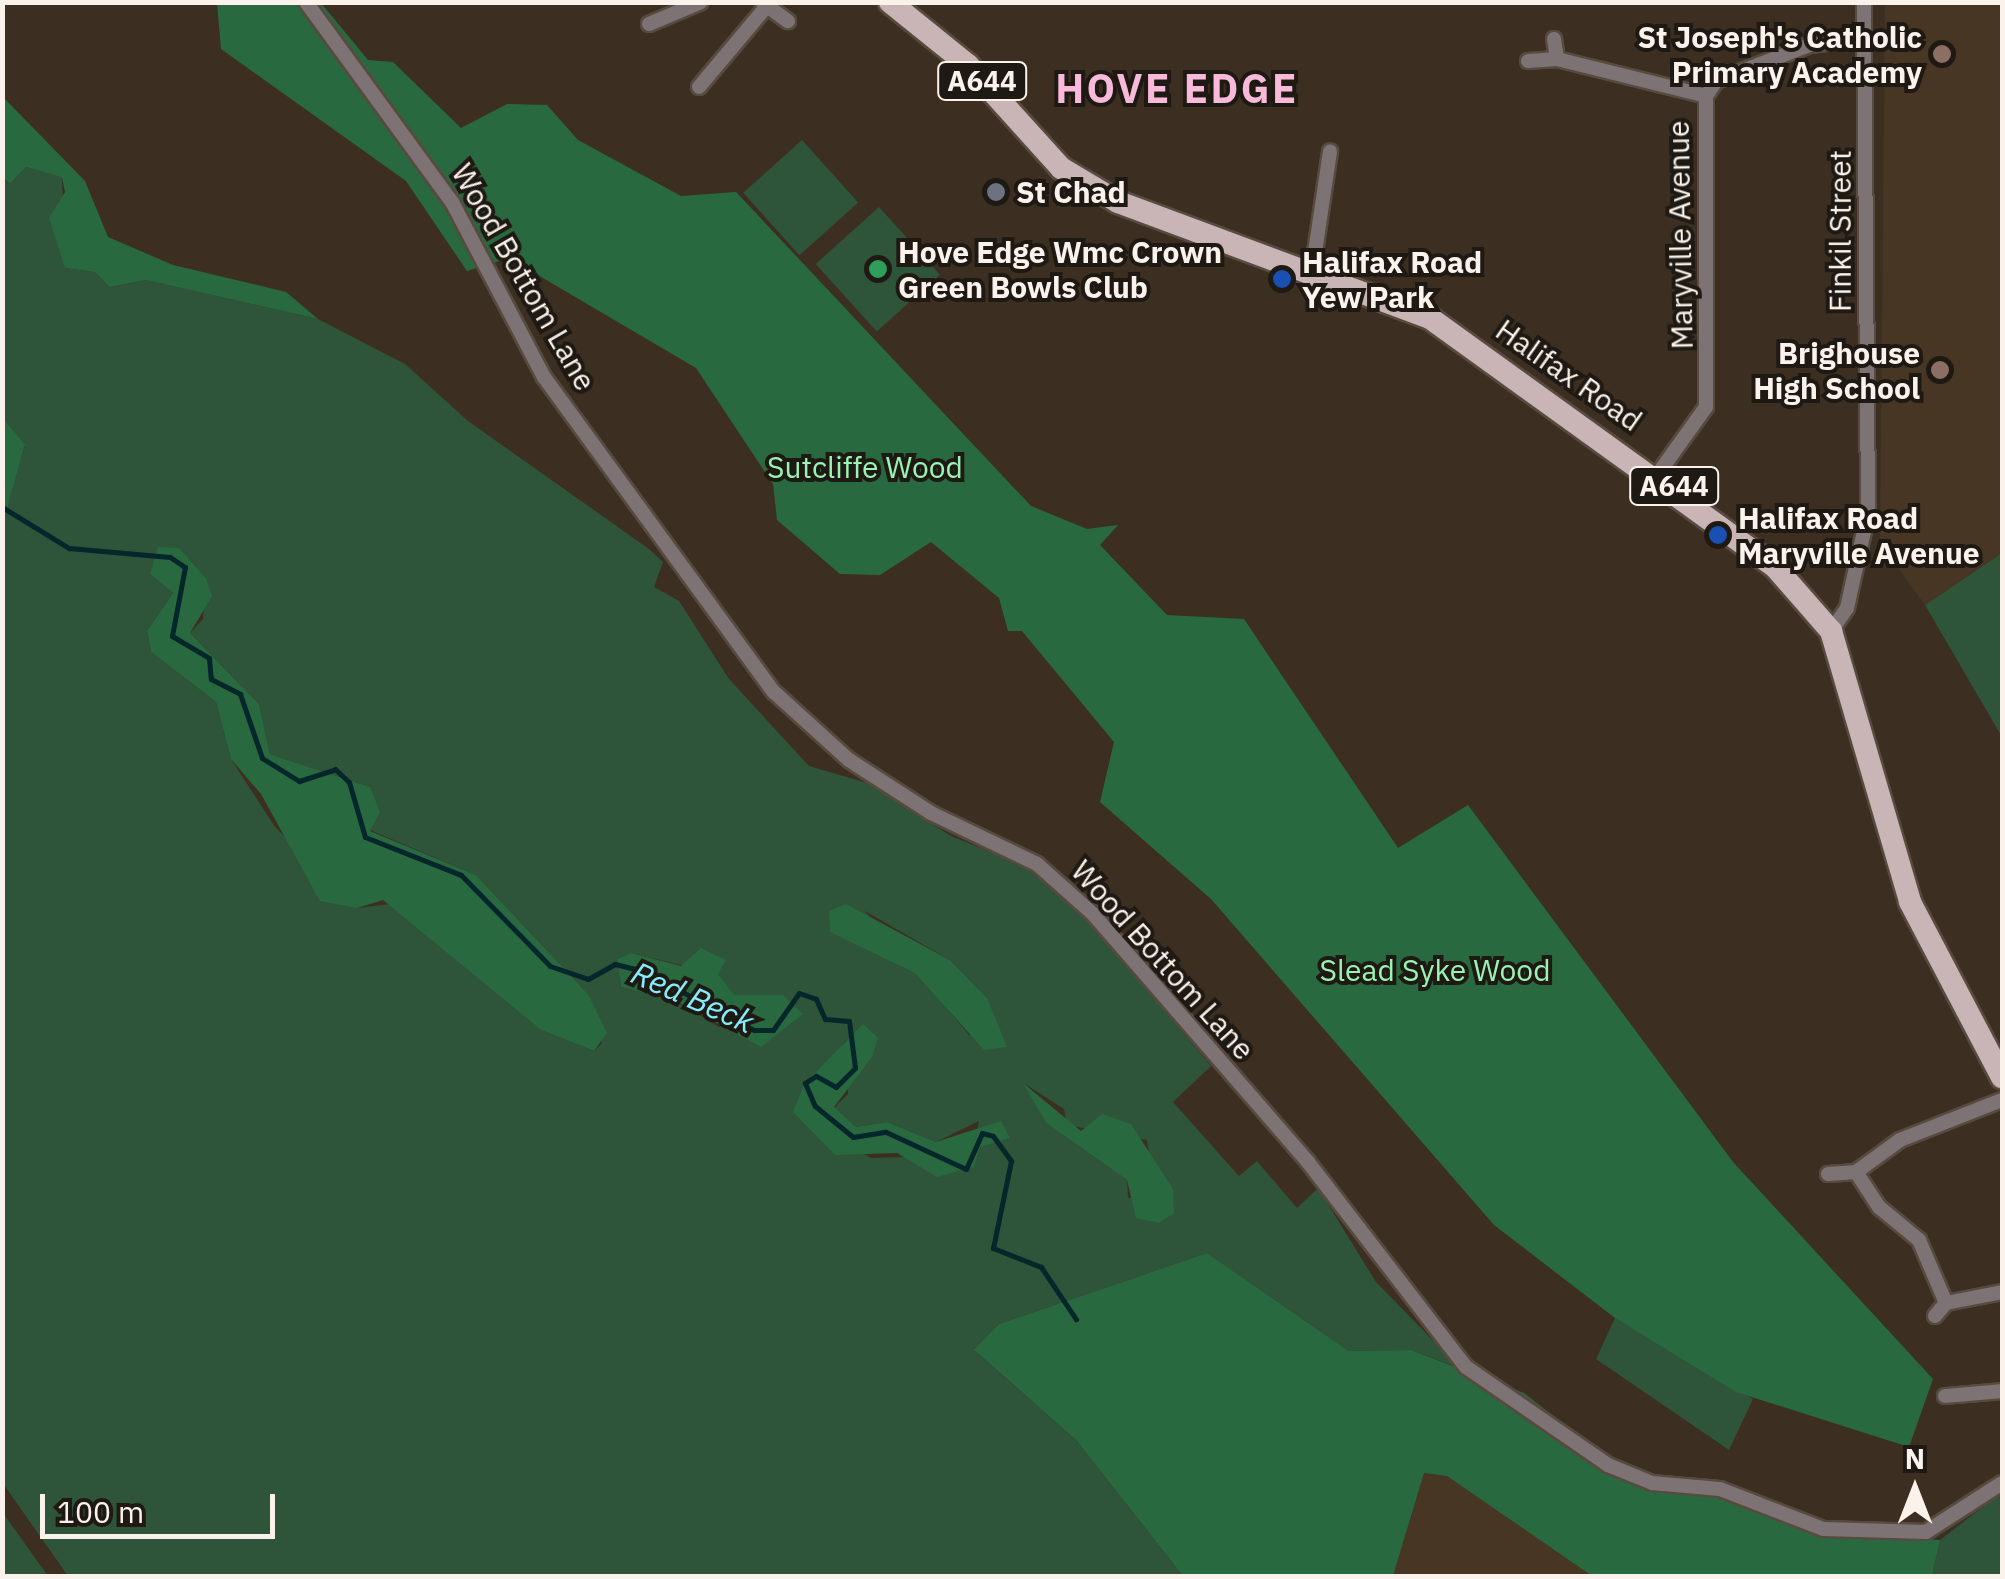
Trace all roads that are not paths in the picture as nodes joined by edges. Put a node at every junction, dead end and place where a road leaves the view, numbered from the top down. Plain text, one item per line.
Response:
1 (306, 2) edge
2 (701, 2) edge
3 (1864, 2) edge
4 (893, 3) edge
5 (765, 4) edge
6 (788, 21) dead end
7 (649, 24) dead end
8 (1868, 38) junction
9 (1554, 39) dead end
10 (1556, 59) junction
11 (1528, 61) dead end
12 (698, 87) dead end
13 (1706, 96) junction
14 (1330, 151) dead end
15 (1312, 272) junction
16 (1658, 474) junction
17 (1830, 631) junction
18 (2002, 1077) edge
19 (2002, 1100) edge
20 (1856, 1172) junction
21 (1828, 1174) dead end
22 (2002, 1292) edge
23 (2002, 1391) edge
24 (1945, 1396) dead end
25 (2002, 1484) edge

1 - 25 street, Wood Bottom Lane
2 - 7 street
3 - 8 street, Finkil Street
4 - 15 main road, Halifax Road / A644
5 - 6 street
5 - 12 street
8 - 13 street, Maryville Avenue
8 - 17 street, Finkil Street
9 - 10 street
10 - 11 street
10 - 13 street
13 - 16 street, Maryville Avenue
14 - 15 street
15 - 16 main road, Halifax Road / A644
16 - 17 main road, Halifax Road / A644
17 - 18 main road, Halifax Road / A644
19 - 20 street
20 - 21 street
20 - 22 street
23 - 24 street

